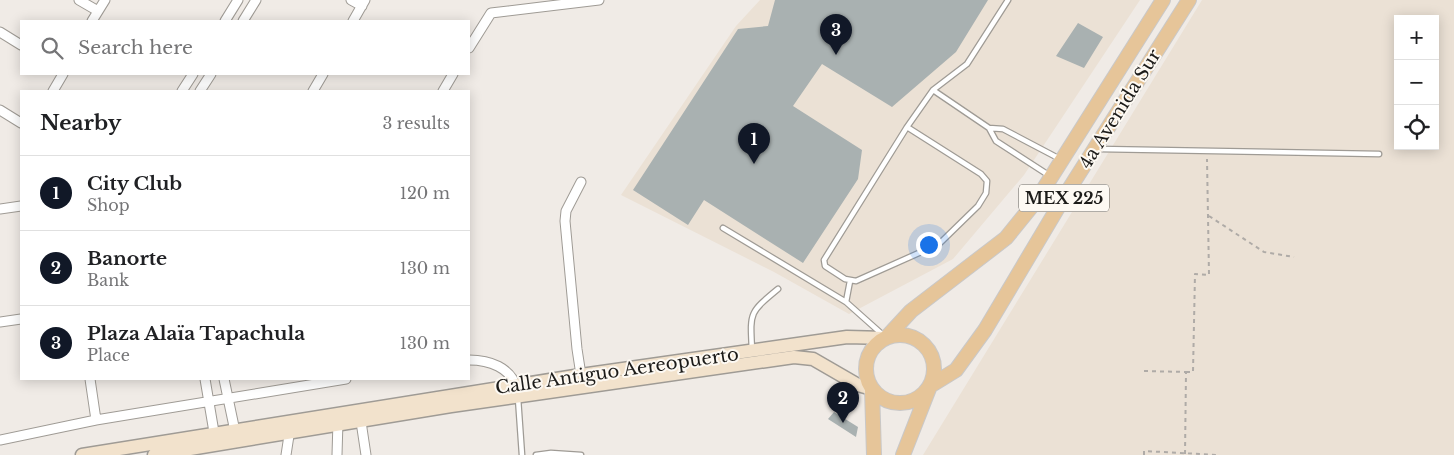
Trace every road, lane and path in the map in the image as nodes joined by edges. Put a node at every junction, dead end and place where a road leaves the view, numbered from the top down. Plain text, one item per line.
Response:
1 (79, 0) edge
2 (105, 0) edge
3 (238, 0) edge
4 (256, 0) edge
5 (351, 0) edge
6 (599, 0) edge
7 (1008, 0) edge
8 (1163, 0) edge
9 (1189, 0) edge
10 (364, 3) edge
11 (554, 3) edge
12 (98, 11) junction
13 (93, 20) edge
14 (226, 20) edge
15 (244, 20) edge
16 (354, 20) edge
17 (0, 32) edge
18 (20, 44) edge
19 (470, 46) edge
20 (62, 75) edge
21 (192, 75) edge
22 (210, 75) edge
23 (322, 75) edge
24 (452, 75) edge
25 (54, 90) edge
26 (183, 90) edge
27 (201, 90) edge
28 (314, 90) edge
29 (444, 90) edge
30 (933, 90) junction
31 (0, 110) edge
32 (20, 122) edge
33 (907, 127) junction
34 (989, 128) junction
35 (1095, 148) junction
36 (1207, 151) junction
37 (1379, 154) dead end
38 (1062, 161) junction
39 (1052, 178) junction
40 (581, 182) dead end
41 (20, 206) edge
42 (0, 209) edge
43 (1209, 216) junction
44 (723, 228) dead end
45 (1294, 256) dead end
46 (850, 281) junction
47 (778, 288) dead end
48 (846, 302) junction
49 (20, 319) edge
50 (0, 322) edge
51 (886, 338) junction
52 (752, 352) junction
53 (470, 360) edge
54 (1144, 371) dead end
55 (1186, 372) junction
56 (581, 375) junction
57 (90, 380) edge
58 (205, 380) edge
59 (224, 380) edge
60 (331, 380) edge
61 (930, 386) junction
62 (872, 389) junction
63 (517, 391) junction
64 (228, 400) junction
65 (208, 403) junction
66 (361, 415) junction
67 (338, 419) junction
68 (96, 420) junction
69 (290, 427) junction
70 (236, 435) junction
71 (215, 439) junction
72 (0, 440) edge
73 (195, 447) edge
74 (113, 452) edge
75 (1185, 454) edge
76 (82, 455) edge
77 (154, 455) edge
78 (286, 455) edge
79 (337, 455) edge
80 (366, 455) edge
81 (522, 455) edge
82 (536, 455) edge
83 (581, 455) edge
84 (874, 455) edge
85 (903, 455) edge
86 (1144, 455) edge
87 (1218, 455) edge

1 - 12 street
2 - 12 street
3 - 14 street
4 - 15 street
5 - 10 street
6 - 11 street
7 - 30 lane
8 - 38 main road, 4a Avenida Sur / MEX 225
9 - 35 main road, 4a Avenida Sur / MEX 225
10 - 16 street
11 - 19 street
12 - 13 street
17 - 18 street
20 - 25 street
21 - 26 street
22 - 27 street
23 - 28 street
24 - 29 street
30 - 33 lane
30 - 34 lane
31 - 32 street
33 - 46 lane
33 - 46 lane
34 - 38 lane
34 - 39 lane
35 - 36 lane
35 - 61 main road, 4a Avenida Sur / MEX 225
36 - 37 lane
36 - 43 path
38 - 39 main road, 4a Avenida Sur / MEX 225
39 - 51 main road, 4a Avenida Sur / MEX 225
40 - 56 street
41 - 42 street
43 - 45 path
43 - 55 path
44 - 48 lane
46 - 48 lane
47 - 52 lane
48 - 51 lane
49 - 50 street
51 - 52 main road, Calle Antiguo Aereopuerto
51 - 61 main road
51 - 62 main road
52 - 56 main road, Calle Antiguo Aereopuerto
53 - 63 street
54 - 55 path
55 - 75 path
56 - 63 main road, Calle Antiguo Aereopuerto
57 - 68 street
58 - 65 street
59 - 64 street
60 - 64 street
61 - 62 main road
61 - 85 main road
62 - 63 main road, Calle Antiguo Aereopuerto
62 - 84 main road
63 - 66 main road, Calle Antiguo Aereopuerto
63 - 81 lane
64 - 65 street
64 - 70 street
65 - 68 street
65 - 71 street
66 - 67 main road, Calle Antiguo Aereopuerto
66 - 80 street
67 - 69 main road, Calle Antiguo Aereopuerto
67 - 79 street
68 - 72 street
69 - 70 main road, Calle Antiguo Aereopuerto
69 - 78 street
70 - 71 main road, Calle Antiguo Aereopuerto
71 - 73 main road, Calle Antiguo Aereopuerto
73 - 74 main road, Calle Antiguo Aereopuerto
73 - 77 main road, Calle Antiguo Aereopuerto
74 - 76 main road, Calle Antiguo Aereopuerto
75 - 86 path
75 - 87 path
82 - 83 lane

